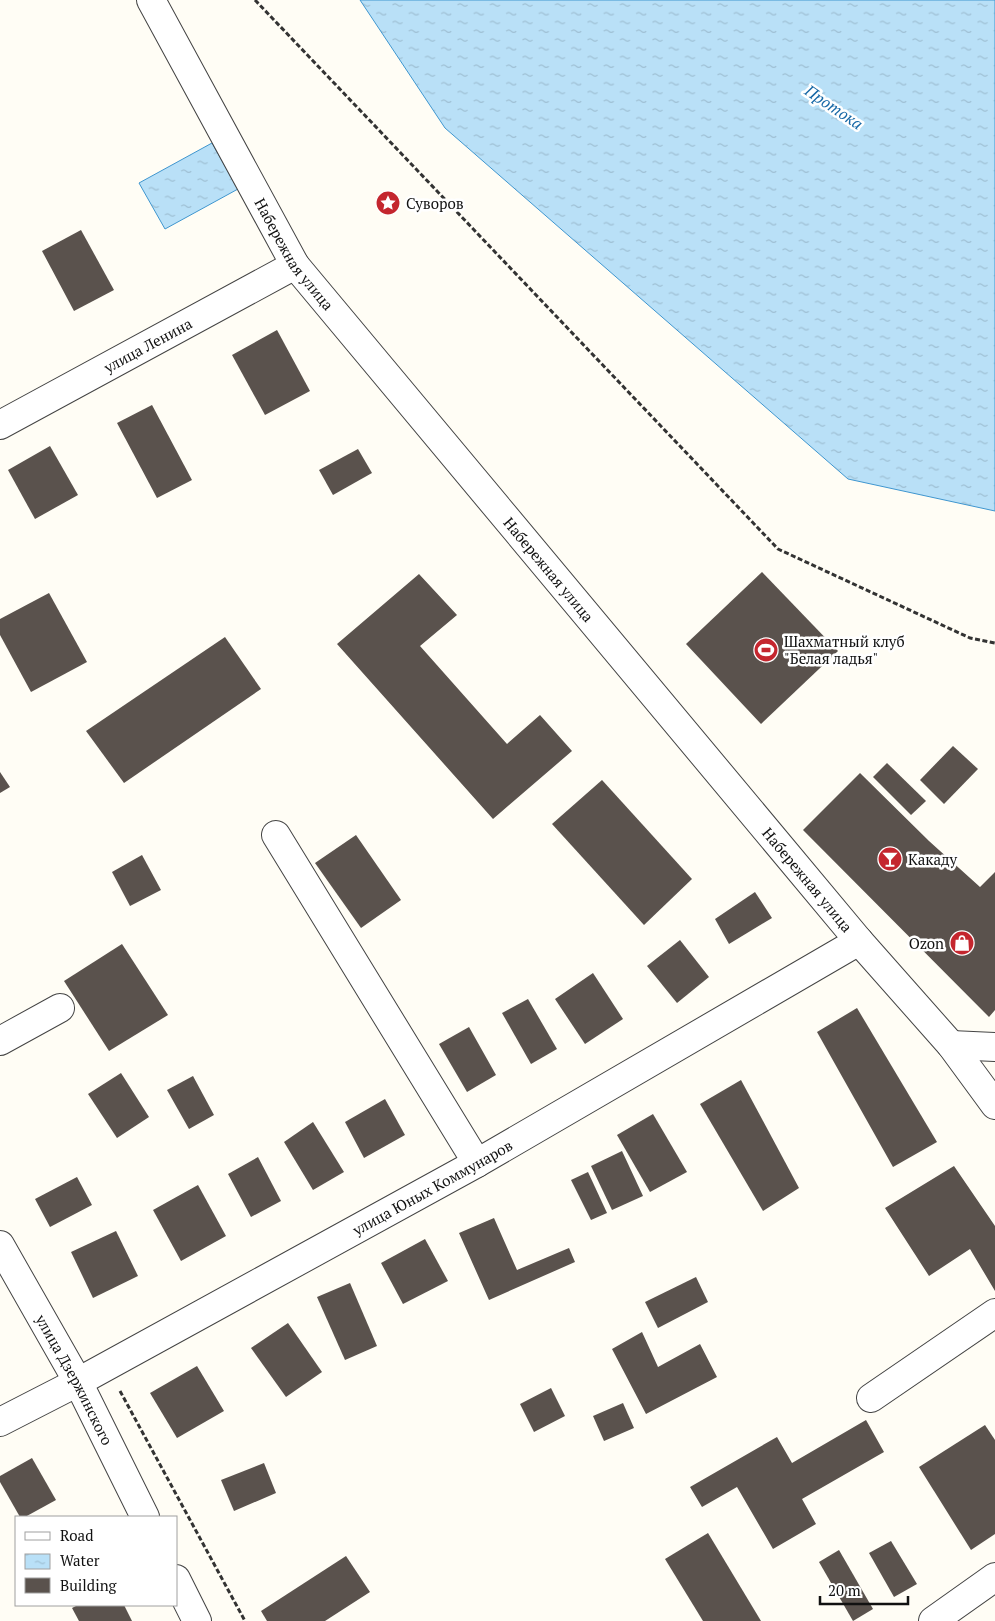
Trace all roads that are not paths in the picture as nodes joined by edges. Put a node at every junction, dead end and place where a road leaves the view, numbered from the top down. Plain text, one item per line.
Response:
1 (152, 0) edge
2 (294, 265) junction
3 (0, 425) edge
4 (276, 835) dead end
5 (859, 941) junction
6 (60, 1008) dead end
7 (0, 1041) edge
8 (952, 1045) junction
9 (995, 1047) edge
10 (995, 1105) edge
11 (477, 1163) junction
12 (0, 1245) edge
13 (995, 1313) edge
14 (78, 1382) junction
15 (871, 1398) dead end
16 (0, 1422) edge
17 (145, 1516) edge
18 (995, 1577) edge
19 (178, 1583) edge
20 (197, 1621) edge
21 (933, 1621) edge

1 - 2 street, Набережная улица
2 - 3 street, улица Ленина
2 - 5 street, Набережная улица
4 - 11 street
5 - 8 street, Набережная улица
5 - 11 street, улица Юных Коммунаров
6 - 7 street
8 - 9 street
8 - 10 street, Набережная улица
11 - 14 street, улица Юных Коммунаров
12 - 14 street, улица Дзержинского
13 - 15 street
14 - 16 street, улица Юных Коммунаров
14 - 17 street, улица Дзержинского
18 - 21 street
19 - 20 street

